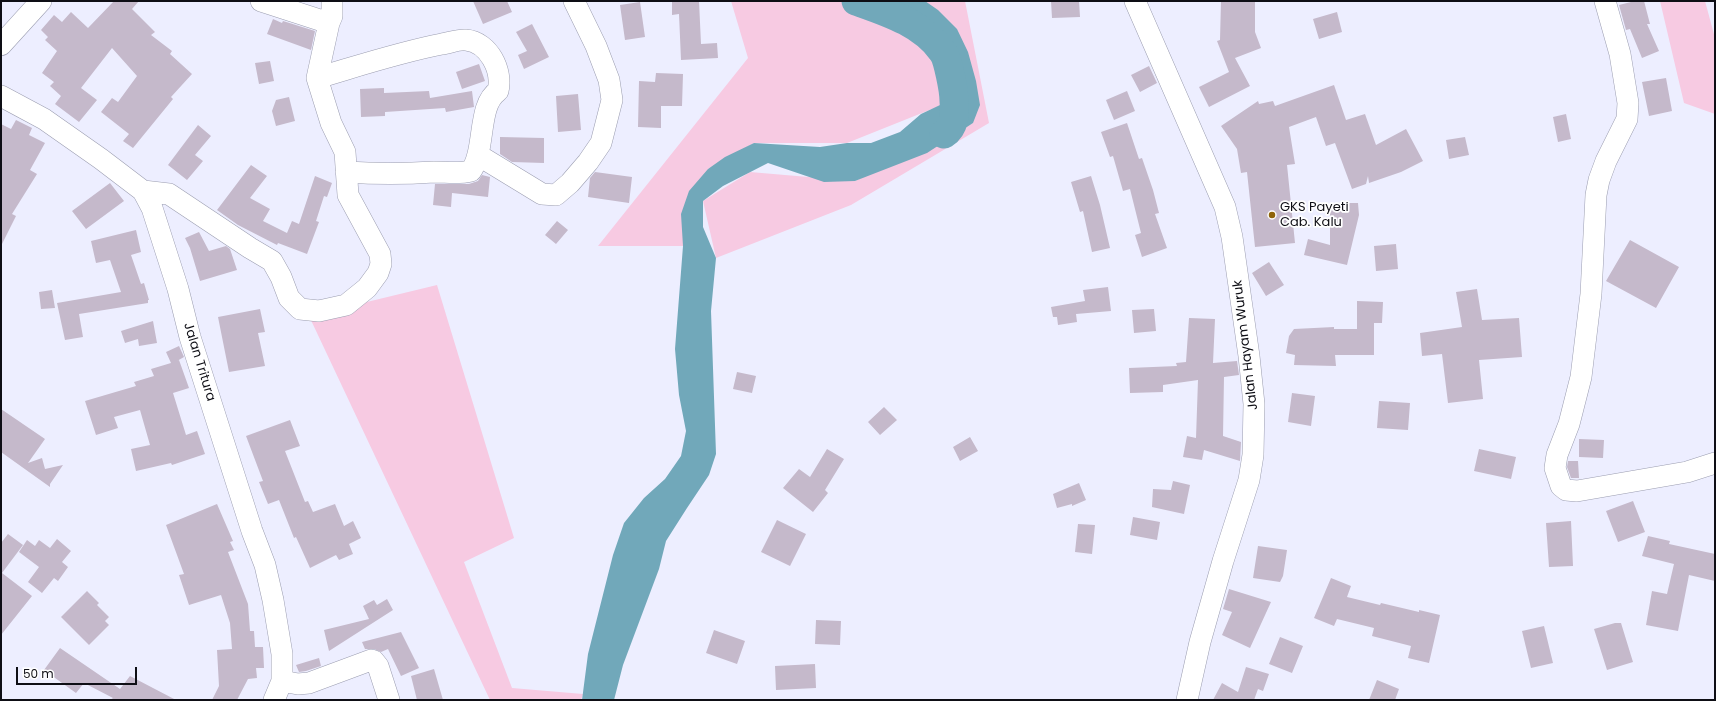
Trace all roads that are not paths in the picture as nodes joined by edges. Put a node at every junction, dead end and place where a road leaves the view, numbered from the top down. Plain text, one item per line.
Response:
1 (41, 1) edge
2 (262, 1) edge
3 (332, 1) edge
4 (574, 1) edge
5 (1135, 1) edge
6 (1605, 1) edge
7 (329, 23) junction
8 (1, 45) edge
9 (317, 78) junction
10 (1, 96) edge
11 (478, 155) junction
12 (346, 172) junction
13 (143, 191) junction
14 (1715, 463) edge
15 (282, 681) junction
16 (274, 700) edge
17 (389, 700) edge
18 (1187, 700) edge

1 - 8 street
2 - 7 street
3 - 7 street
4 - 11 street
5 - 18 street, Jalan Hayam Wuruk
6 - 14 street
7 - 9 street
9 - 11 street
9 - 12 street
10 - 13 street, Jalan Tritura
11 - 12 street
12 - 13 street
13 - 15 street, Jalan Tritura
15 - 16 street, Jalan Tritura
15 - 17 street

